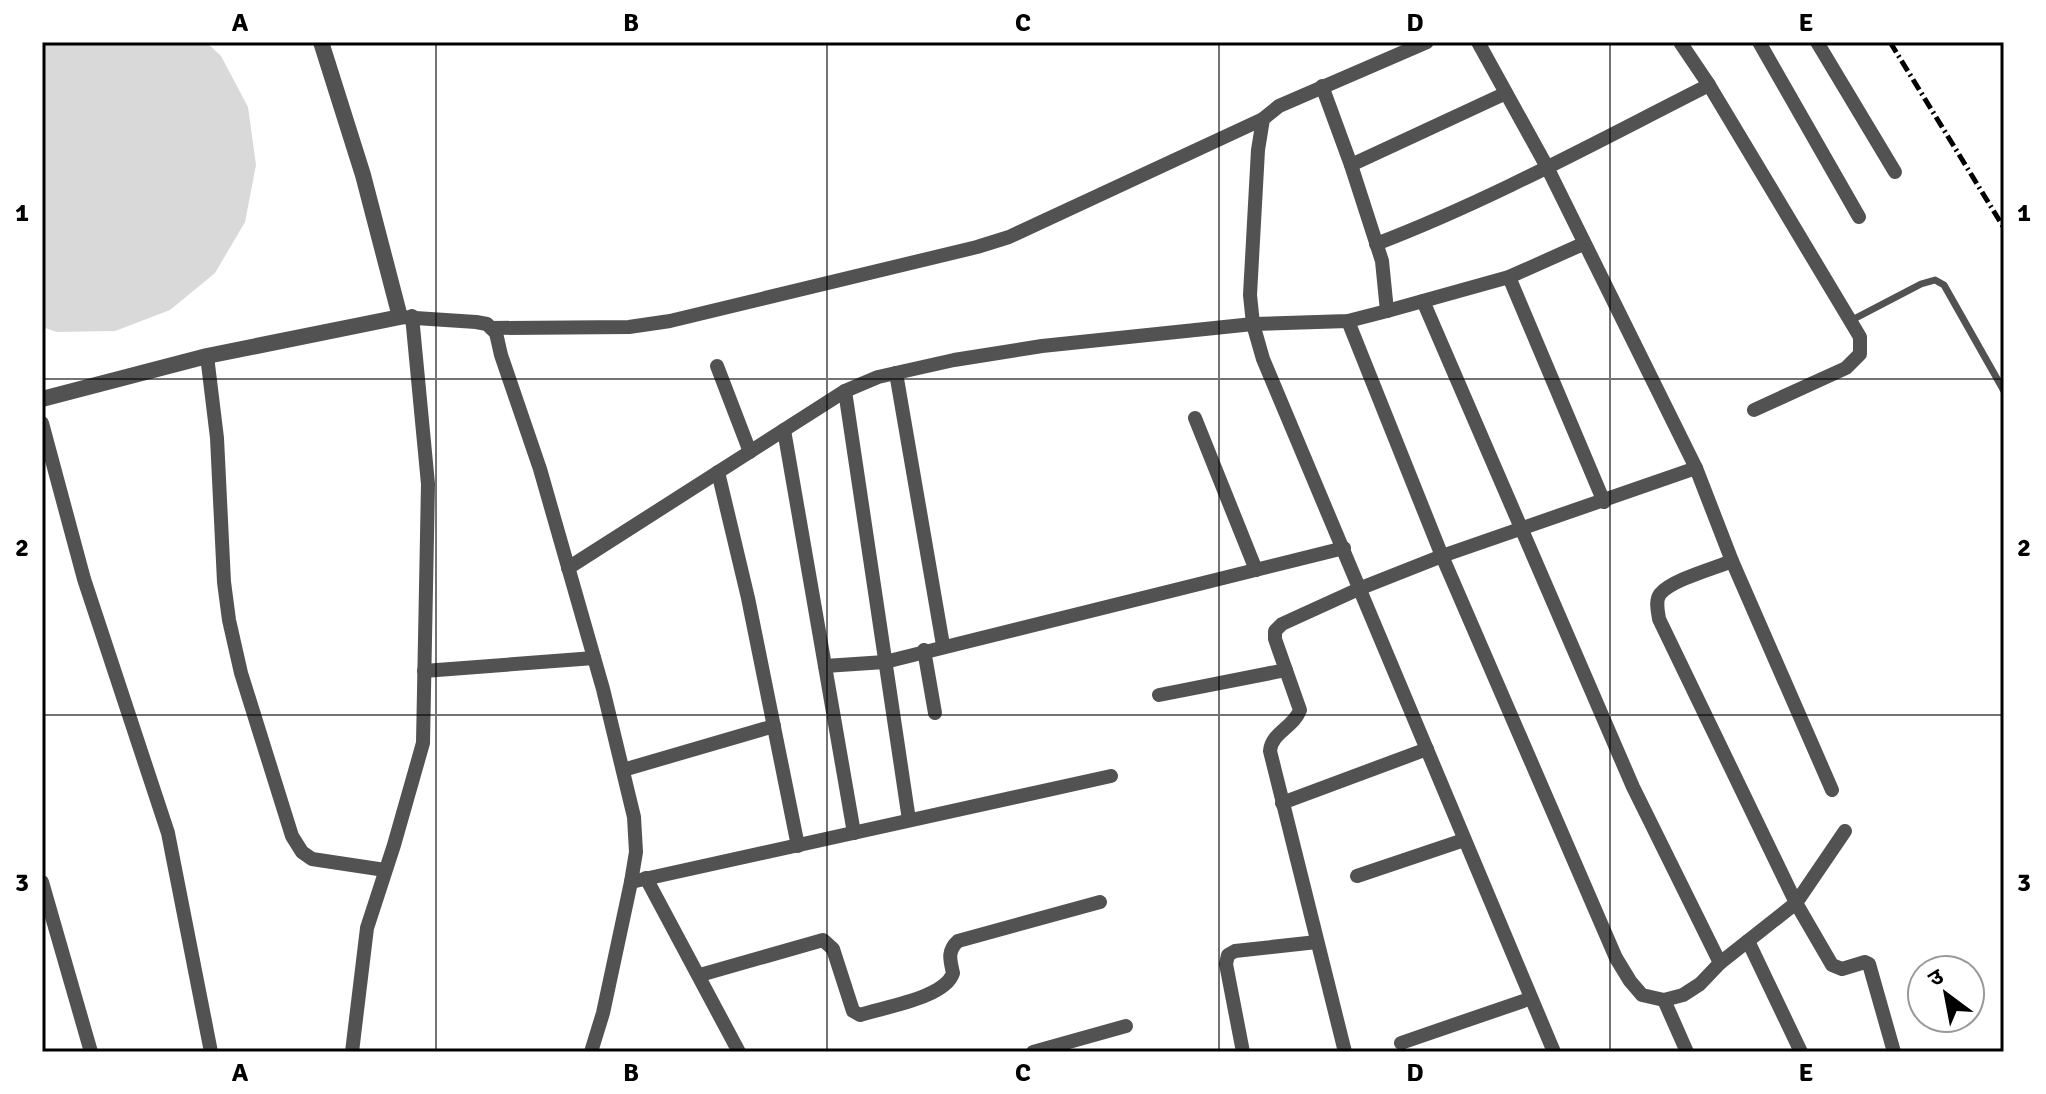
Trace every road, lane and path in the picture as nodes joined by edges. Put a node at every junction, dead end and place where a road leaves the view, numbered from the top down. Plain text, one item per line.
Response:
1 (1427, 42) edge
2 (1478, 42) edge
3 (1680, 42) edge
4 (1759, 42) edge
5 (1817, 42) edge
6 (325, 43) edge
7 (1709, 85) junction
8 (1322, 86) junction
9 (1504, 94) junction
10 (1263, 119) junction
11 (1351, 165) junction
12 (1547, 167) junction
13 (1895, 172) dead end
14 (1859, 217) dead end
15 (1376, 244) junction
16 (1583, 244) junction
17 (1509, 277) junction
18 (1423, 301) junction
19 (1387, 311) junction
20 (406, 316) junction
21 (1348, 321) junction
22 (1850, 321) junction
23 (1253, 324) junction
24 (491, 328) junction
25 (207, 356) junction
26 (717, 366) dead end
27 (896, 373) junction
28 (845, 391) junction
29 (2004, 391) edge
30 (42, 399) edge
31 (1754, 410) dead end
32 (1195, 418) dead end
33 (42, 423) edge
34 (784, 430) junction
35 (750, 452) junction
36 (1696, 468) junction
37 (718, 472) junction
38 (1604, 502) junction
39 (1523, 527) junction
40 (1344, 548) junction
41 (1442, 556) junction
42 (1732, 561) junction
43 (568, 568) junction
44 (1256, 570) junction
45 (1361, 588) junction
46 (943, 645) junction
47 (924, 650) junction
48 (594, 658) junction
49 (885, 662) junction
50 (825, 666) junction
51 (1286, 670) junction
52 (424, 671) junction
53 (1159, 695) dead end
54 (935, 713) dead end
55 (774, 726) junction
56 (1427, 749) junction
57 (623, 770) junction
58 (1111, 776) dead end
59 (1832, 790) dead end
60 (1282, 803) junction
61 (909, 820) junction
62 (1845, 831) dead end
63 (854, 833) junction
64 (1464, 840) junction
65 (798, 846) junction
66 (385, 870) junction
67 (1357, 876) dead end
68 (639, 880) junction
69 (42, 882) edge
70 (1100, 902) dead end
71 (1796, 903) junction
72 (1748, 941) junction
73 (1317, 942) junction
74 (1720, 963) junction
75 (700, 975) junction
76 (1529, 999) junction
77 (1664, 1000) junction
78 (1126, 1026) dead end
79 (1401, 1043) dead end
80 (91, 1052) edge
81 (211, 1052) edge
82 (352, 1052) edge
83 (591, 1052) edge
84 (739, 1052) edge
85 (1033, 1052) edge
86 (1243, 1052) edge
87 (1345, 1052) edge
88 (1554, 1052) edge
89 (1687, 1052) edge
90 (1801, 1052) edge
91 (1894, 1052) edge

1 - 8 street
2 - 9 street
3 - 7 street
4 - 14 street
5 - 13 street
6 - 20 street
7 - 12 street
7 - 22 street
8 - 10 street
8 - 11 street
9 - 11 street
9 - 12 street
10 - 23 street
10 - 24 street
11 - 15 street
12 - 15 street
12 - 16 street
15 - 19 street
16 - 17 street
16 - 36 street
17 - 18 street
17 - 38 street
18 - 19 street
18 - 39 street
19 - 21 street
20 - 24 street
20 - 25 street
20 - 52 street
21 - 23 street
21 - 41 street
22 - 29 lane
22 - 31 street
23 - 27 street
23 - 40 street
24 - 43 street
25 - 30 street
25 - 66 street
26 - 35 street
27 - 28 street
27 - 46 street
28 - 34 street
28 - 49 street
32 - 44 street
33 - 81 street
34 - 35 street
34 - 50 street
35 - 37 street
36 - 38 street
36 - 42 street
37 - 43 street
37 - 55 street
38 - 39 street
39 - 41 street
39 - 74 street
40 - 44 street
40 - 45 street
41 - 45 street
41 - 77 street
42 - 59 street
42 - 71 street
43 - 48 street
44 - 46 street
45 - 51 street
45 - 56 street
46 - 47 street
47 - 49 street
47 - 54 street
48 - 52 street
48 - 57 street
49 - 50 street
49 - 61 street
50 - 63 street
51 - 53 street
51 - 60 street
52 - 66 street
55 - 57 street
55 - 65 street
56 - 60 street
56 - 64 street
57 - 68 street
58 - 61 street
60 - 73 street
61 - 63 street
62 - 71 street
63 - 65 street
64 - 67 street
64 - 76 street
65 - 68 street
66 - 82 street
68 - 75 street
68 - 83 street
69 - 80 street
70 - 75 street
71 - 72 street
71 - 91 street
72 - 74 street
72 - 90 street
73 - 86 street
73 - 87 street
74 - 77 street
75 - 84 street
76 - 79 street
76 - 88 street
77 - 89 street
78 - 85 street

